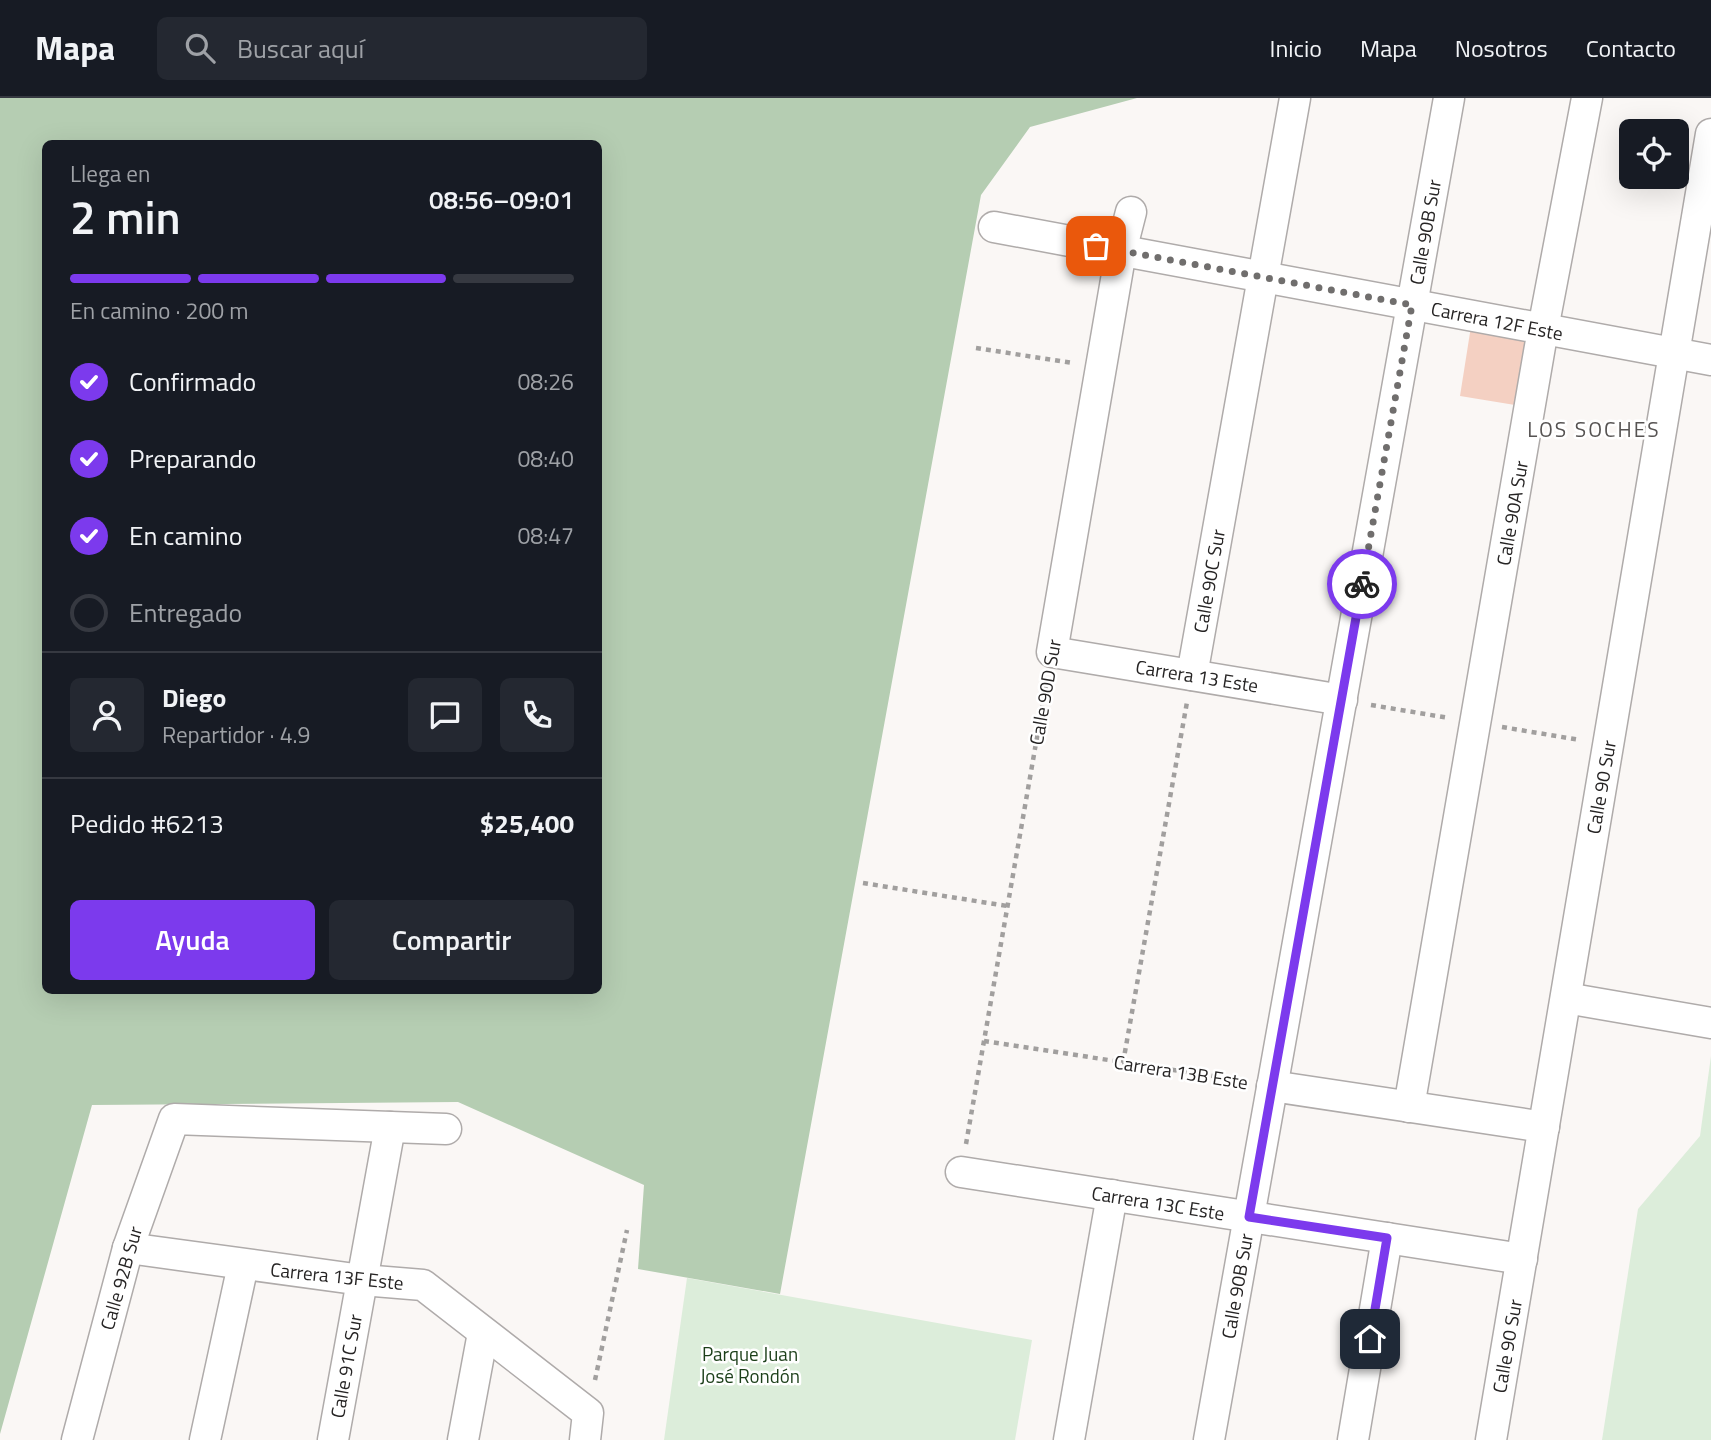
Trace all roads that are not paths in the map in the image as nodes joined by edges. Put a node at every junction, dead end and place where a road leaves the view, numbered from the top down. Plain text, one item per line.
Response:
1 (1295, 98) edge
2 (1449, 98) edge
3 (1587, 98) edge
4 (1711, 134) edge
5 (1131, 212) dead end
6 (994, 227) dead end
7 (1121, 251) junction
8 (1263, 277) junction
9 (1412, 305) junction
10 (1543, 329) junction
11 (1674, 354) junction
12 (1711, 360) edge
13 (1052, 652) joint
14 (1192, 675) junction
15 (1342, 700) junction
16 (1566, 998) junction
17 (1711, 1023) edge
18 (1272, 1086) junction
19 (1409, 1107) junction
20 (390, 1127) junction
21 (1544, 1127) junction
22 (446, 1129) dead end
23 (961, 1172) road end
24 (1112, 1195) junction
25 (1249, 1217) junction
26 (1387, 1238) junction
27 (128, 1248) junction
28 (1522, 1259) junction
29 (243, 1265) junction
30 (362, 1280) junction
31 (483, 1333) junction
32 (586, 1427) edge
33 (78, 1440) edge
34 (205, 1440) edge
35 (333, 1440) edge
36 (463, 1440) edge
37 (1069, 1440) edge
38 (1209, 1440) edge
39 (1353, 1440) edge
40 (1491, 1440) edge

1 - 8 street, Calle 90C Sur
2 - 9 street, Calle 90B Sur
3 - 10 street, Calle 90A Sur
4 - 11 street, Calle 90 Sur
5 - 7 street, Calle 90D Sur
6 - 7 street, Carrera 12F Este
7 - 8 street, Carrera 12F Este
7 - 13 street, Calle 90D Sur
8 - 9 street, Carrera 12F Este
8 - 14 street, Calle 90C Sur
9 - 10 street, Carrera 12F Este
9 - 15 street, Calle 90B Sur
10 - 11 street, Carrera 12F Este
10 - 19 street, Calle 90A Sur
11 - 12 street, Carrera 12F Este
11 - 16 street, Calle 90 Sur
13 - 14 street, Carrera 13 Este
14 - 15 street, Carrera 13 Este
15 - 18 street, Calle 90B Sur
16 - 17 street
16 - 21 street, Calle 90 Sur
18 - 19 street, Carrera 13B Este
18 - 25 street, Calle 90B Sur
19 - 21 street, Carrera 13B Este
20 - 22 street
20 - 27 street, Calle 92B Sur
20 - 30 street, Calle 91C Sur
21 - 28 street, Calle 90 Sur
23 - 24 street, Carrera 13C Este
24 - 25 street, Carrera 13C Este
24 - 37 street
25 - 26 street, Carrera 13C Este
25 - 38 street, Calle 90B Sur
26 - 28 street, Carrera 13C Este
26 - 39 street
27 - 29 street, Carrera 13F Este
27 - 33 street, Calle 92B Sur
28 - 40 street, Calle 90 Sur
29 - 30 street, Carrera 13F Este
29 - 34 street
30 - 31 street, Carrera 13F Este
30 - 35 street, Calle 91C Sur
31 - 32 street, Carrera 13F Este
31 - 36 street

